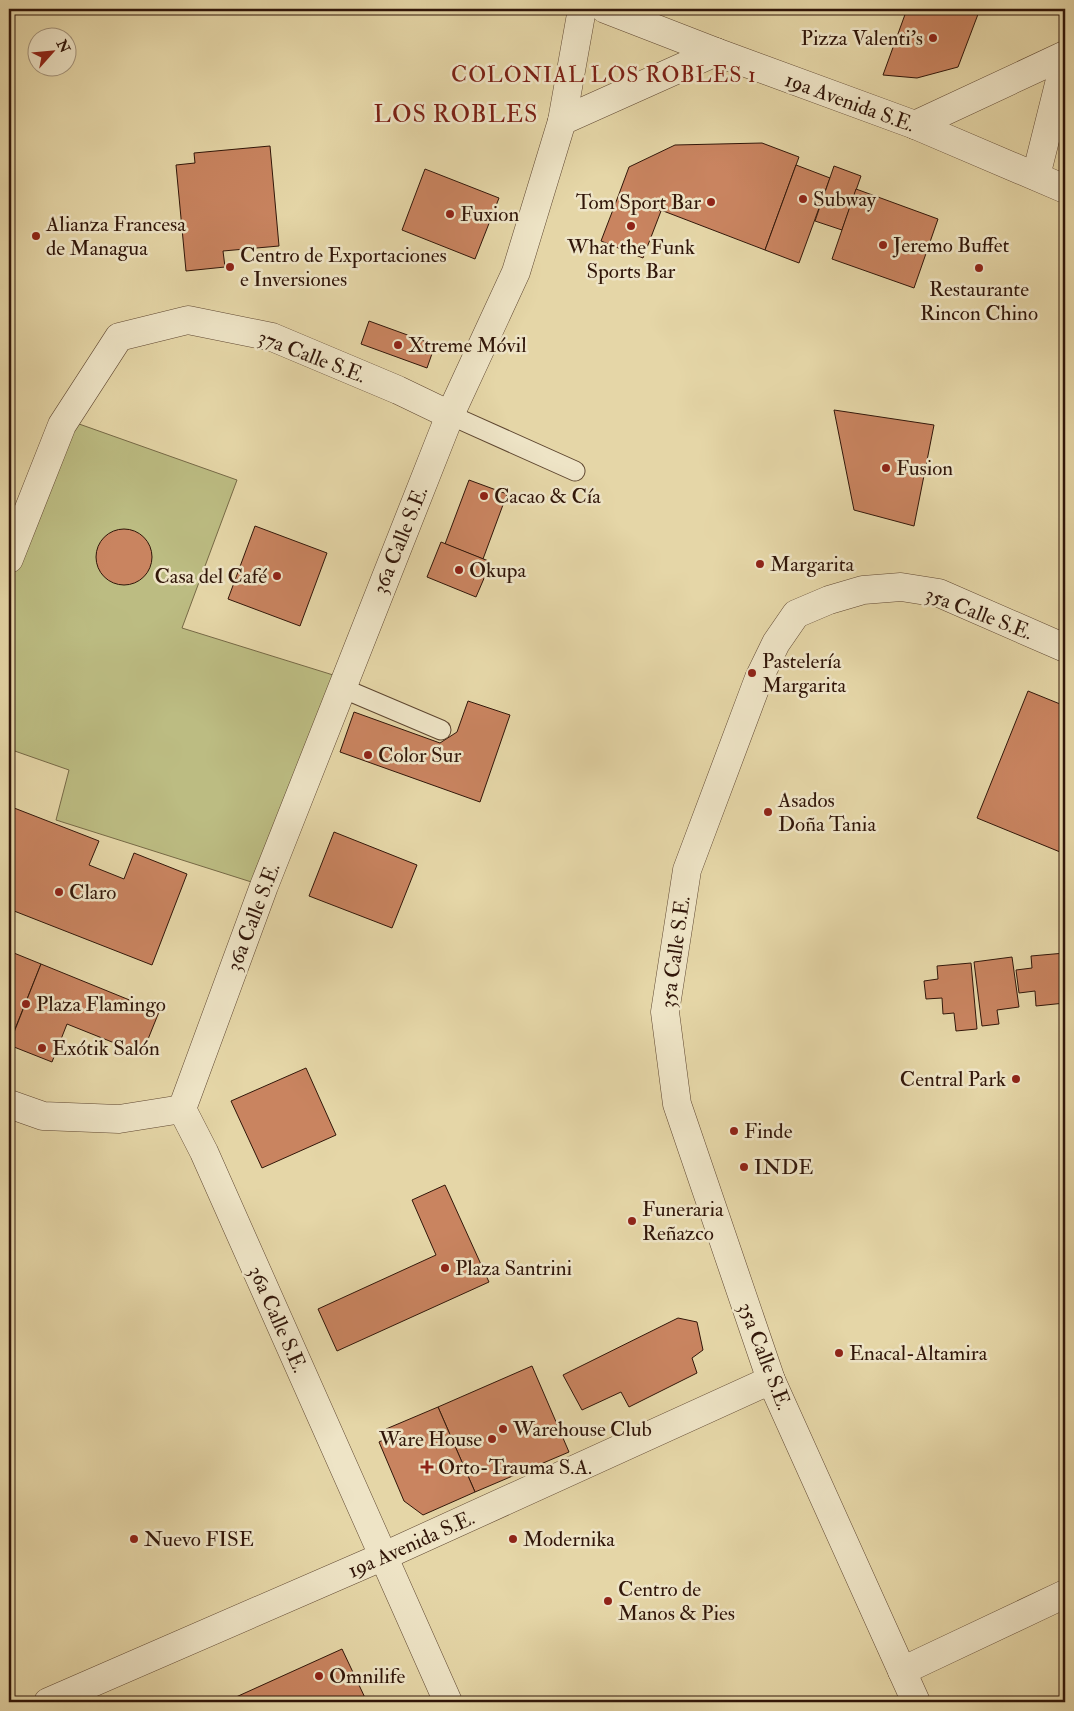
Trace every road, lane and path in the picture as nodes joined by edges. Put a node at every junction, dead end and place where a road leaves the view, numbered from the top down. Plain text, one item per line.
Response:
1 (582, 9) edge
2 (605, 9) edge
3 (716, 52) junction
4 (1065, 55) edge
5 (1065, 60) edge
6 (562, 121) junction
7 (915, 125) junction
8 (1036, 176) junction
9 (1065, 189) edge
10 (450, 415) junction
11 (575, 471) dead end
12 (9, 559) edge
13 (1065, 648) edge
14 (342, 688) junction
15 (441, 730) dead end
16 (9, 1104) edge
17 (182, 1108) junction
18 (771, 1380) junction
19 (384, 1556) junction
20 (1065, 1594) edge
21 (902, 1671) junction
22 (48, 1702) edge
23 (448, 1702) edge
24 (916, 1702) edge

1 - 6 street, 36a Calle S.E.
2 - 3 street, 19a Avenida S.E.
3 - 6 street
3 - 7 street, 19a Avenida S.E.
4 - 7 street
5 - 8 street
6 - 10 street, 36a Calle S.E.
7 - 8 street, 19a Avenida S.E.
8 - 9 street, 19a Avenida S.E.
10 - 11 lane
10 - 12 street, 37a Calle S.E.
10 - 14 street, 36a Calle S.E.
13 - 18 street, 35a Calle S.E.
14 - 15 lane
14 - 17 street, 36a Calle S.E.
16 - 17 street
17 - 19 street, 36a Calle S.E.
18 - 19 street, 19a Avenida S.E.
18 - 21 street, 35a Calle S.E.
19 - 22 street, 19a Avenida S.E.
19 - 23 street, 36a Calle S.E.
20 - 21 street
21 - 24 street, 35a Calle S.E.

